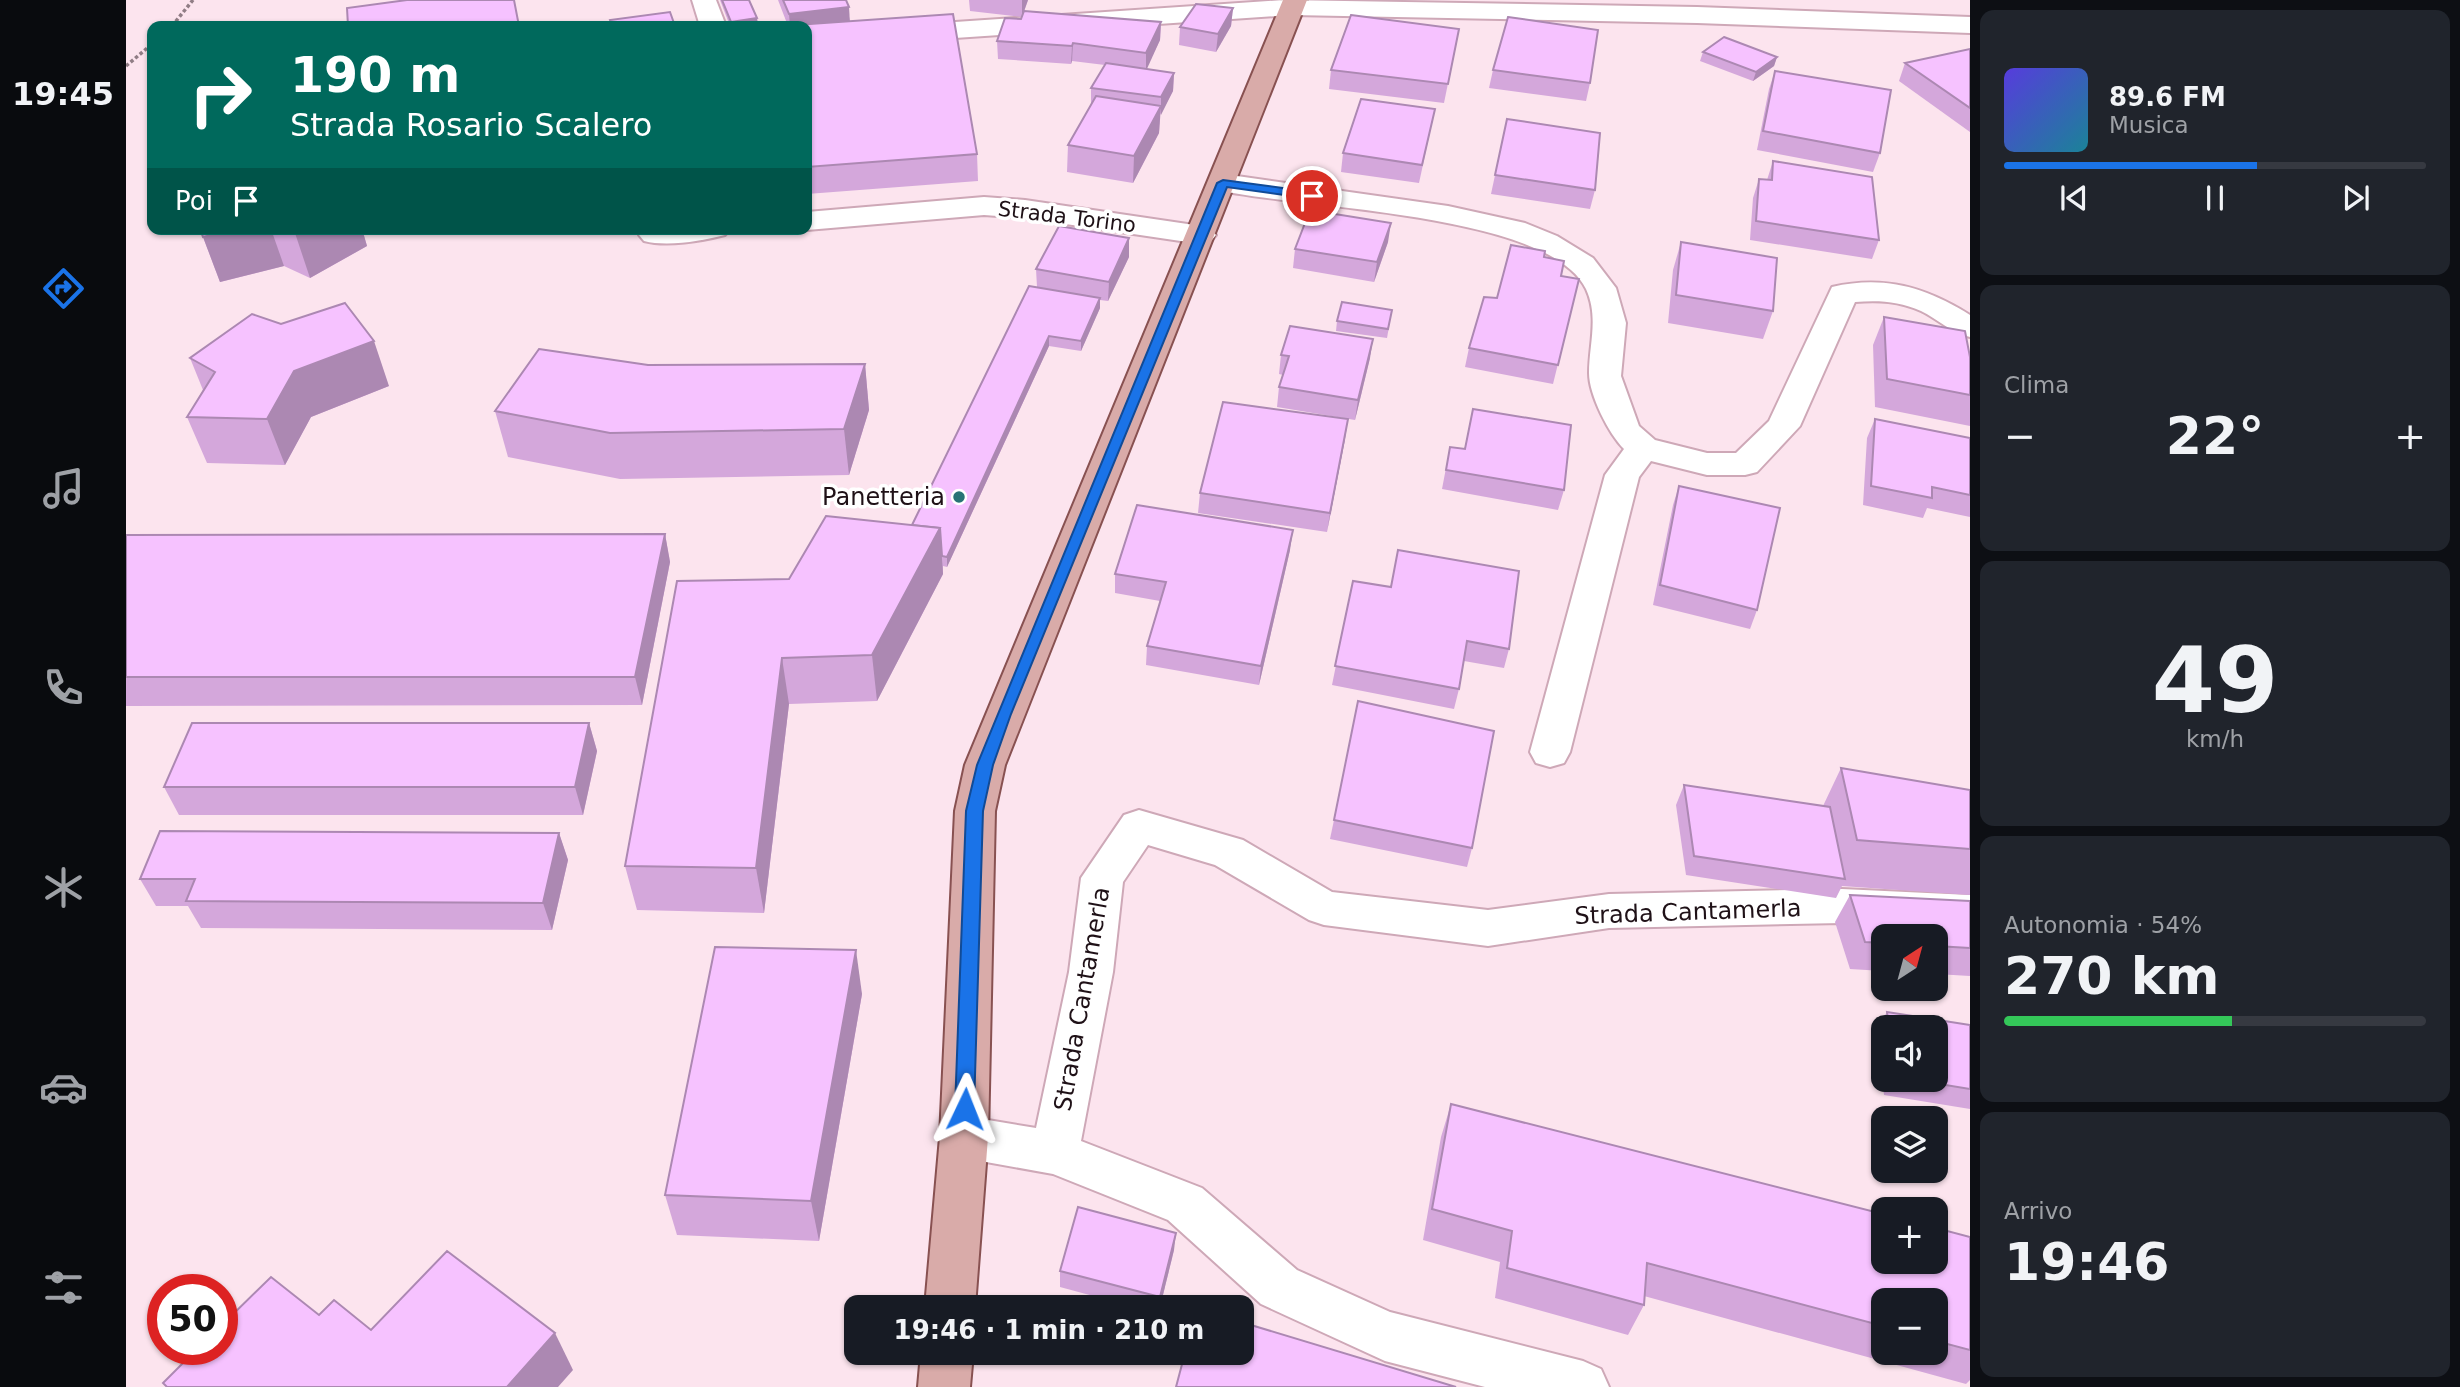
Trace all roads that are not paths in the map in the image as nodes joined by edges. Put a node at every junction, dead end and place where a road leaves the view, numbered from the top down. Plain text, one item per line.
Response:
1 (704, 0) edge
2 (1294, 3) edge
3 (711, 21) edge
4 (1970, 25) edge
5 (812, 40) edge
6 (1223, 183) junction
7 (812, 221) edge
8 (1201, 235) junction
9 (1970, 328) edge
10 (1643, 448) junction
11 (1550, 752) dead end
12 (1970, 912) edge
13 (964, 1137) junction
14 (1055, 1153) junction
15 (951, 1295) edge
16 (946, 1365) edge
17 (944, 1387) edge
18 (1583, 1387) edge

1 - 3 street
2 - 4 street
2 - 5 street
2 - 6 main road
6 - 8 main road
6 - 10 street
7 - 8 street, Strada Torino
8 - 13 main road
9 - 10 street
10 - 11 street
12 - 14 street, Strada Cantamerla
13 - 14 street
13 - 15 main road
14 - 18 street
16 - 17 main road

